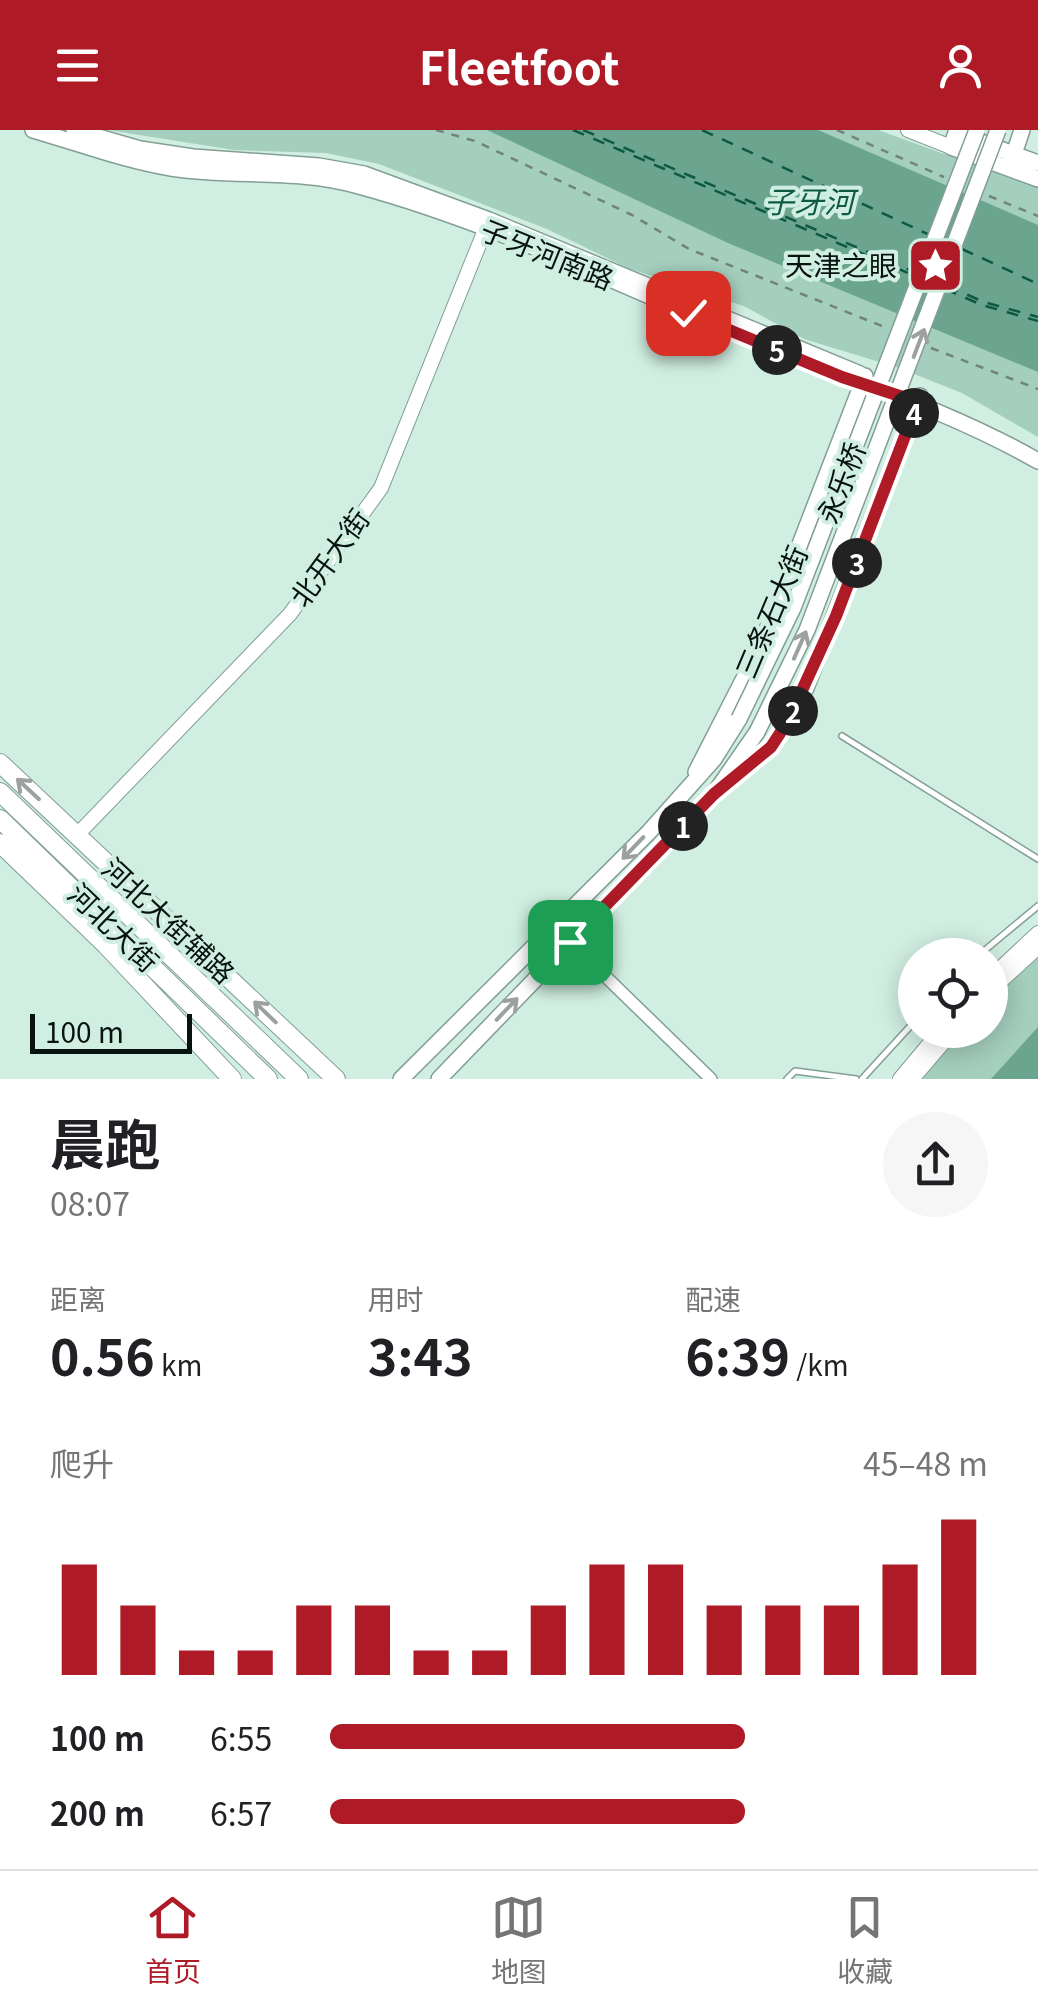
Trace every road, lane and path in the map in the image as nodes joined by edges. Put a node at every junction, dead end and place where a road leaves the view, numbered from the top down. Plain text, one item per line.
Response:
1 (33, 130) edge
2 (74, 130) edge
3 (436, 130) edge
4 (837, 130) edge
5 (908, 130) edge
6 (978, 130) edge
7 (998, 130) edge
8 (1022, 130) edge
9 (953, 135) edge
10 (1011, 161) junction
11 (1038, 163) edge
12 (1038, 179) edge
13 (950, 180) dead end
14 (986, 195) dead end
15 (1038, 216) edge
16 (487, 224) junction
17 (896, 332) dead end
18 (930, 347) dead end
19 (863, 380) junction
20 (1038, 390) edge
21 (920, 398) junction
22 (1038, 449) edge
23 (1038, 461) edge
24 (739, 719) joint
25 (842, 736) dead end
26 (0, 763) edge
27 (689, 787) junction
28 (0, 792) edge
29 (714, 794) junction
30 (0, 819) edge
31 (77, 835) junction
32 (0, 843) edge
33 (1038, 859) edge
34 (1038, 906) edge
35 (1038, 933) edge
36 (999, 938) edge
37 (570, 942) junction
38 (1038, 947) edge
39 (1008, 961) edge
40 (1008, 974) edge
41 (898, 1038) edge
42 (926, 1048) edge
43 (939, 1048) edge
44 (263, 1074) edge
45 (232, 1079) edge
46 (299, 1079) edge
47 (336, 1079) edge
48 (401, 1079) edge
49 (439, 1079) edge
50 (710, 1079) edge
51 (787, 1079) edge
52 (859, 1079) edge
53 (900, 1079) edge
54 (912, 1079) edge

1 - 16 main road, 子牙河南路
2 - 16 main road, 子牙河南路
3 - 17 path
4 - 13 path
5 - 9 street
6 - 24 main road, 永乐桥, bridge
29 -> 7 main road, 永乐桥, bridge
8 - 10 main road
9 - 10 main road
10 - 11 main road
10 - 12 main road
14 - 15 path
16 - 19 main road, 子牙河南路
16 - 31 street, 北开大街
18 - 20 path
19 - 21 main road, 子牙河南路
19 - 27 main road, 三条石大街
21 - 22 main road, 子牙河南路
21 - 23 main road, 子牙河南路
21 - 29 main road
24 - 27 main road, 三条石大街
25 - 33 lane
31 -> 26 main road, 河北大街辅路
27 -> 48 main road, 三条石大街
28 - 46 main road, 河北大街
29 - 37 main road
30 - 44 main road, 河北大街
47 -> 31 main road, 河北大街辅路
32 - 45 main road
34 - 36 lane
35 - 39 street
49 -> 37 main road
37 - 50 street
38 - 40 street
41 - 52 lane
42 - 53 street
43 - 54 street
51 - 52 lane

